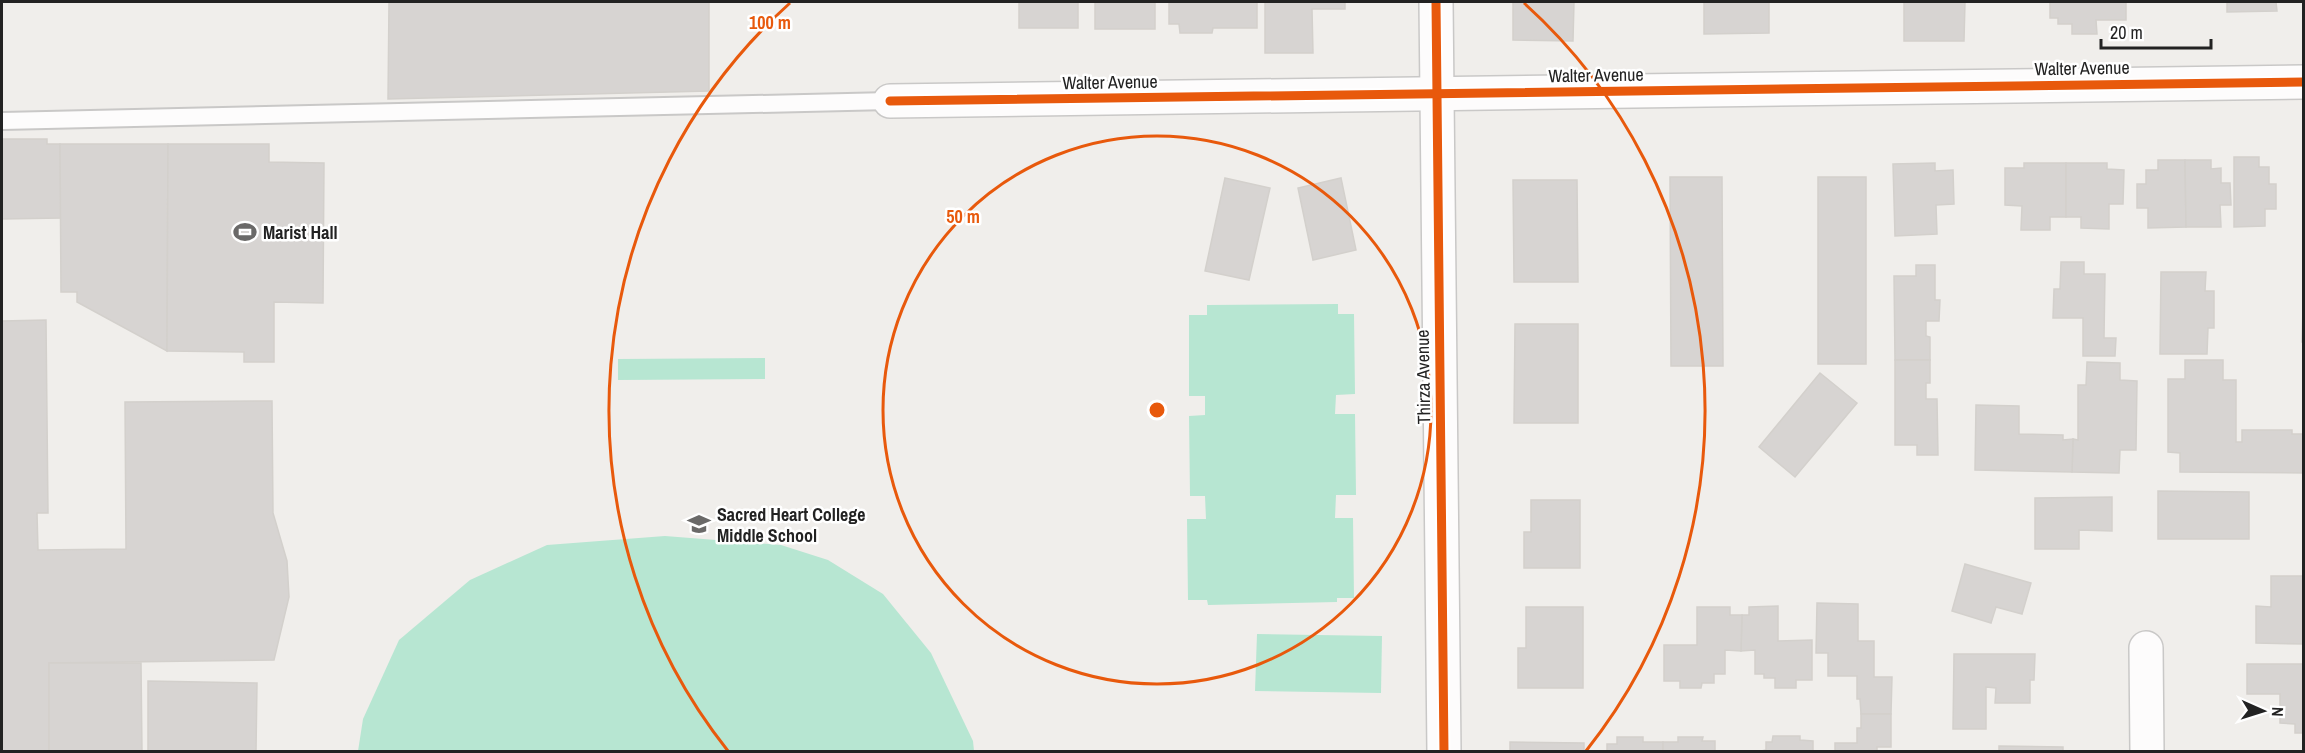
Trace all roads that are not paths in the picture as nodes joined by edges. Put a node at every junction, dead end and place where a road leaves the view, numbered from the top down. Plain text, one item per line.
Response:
1 (1436, 2) edge
2 (2304, 82) edge
3 (1437, 93) junction
4 (890, 101) joint
5 (2, 121) edge
6 (2146, 648) dead end
7 (1444, 752) edge
8 (2147, 752) edge

1 - 3 street, Thirza Avenue
2 - 3 street, Walter Avenue
3 - 4 street, Walter Avenue
3 - 7 street, Thirza Avenue
4 - 5 lane
6 - 8 street

